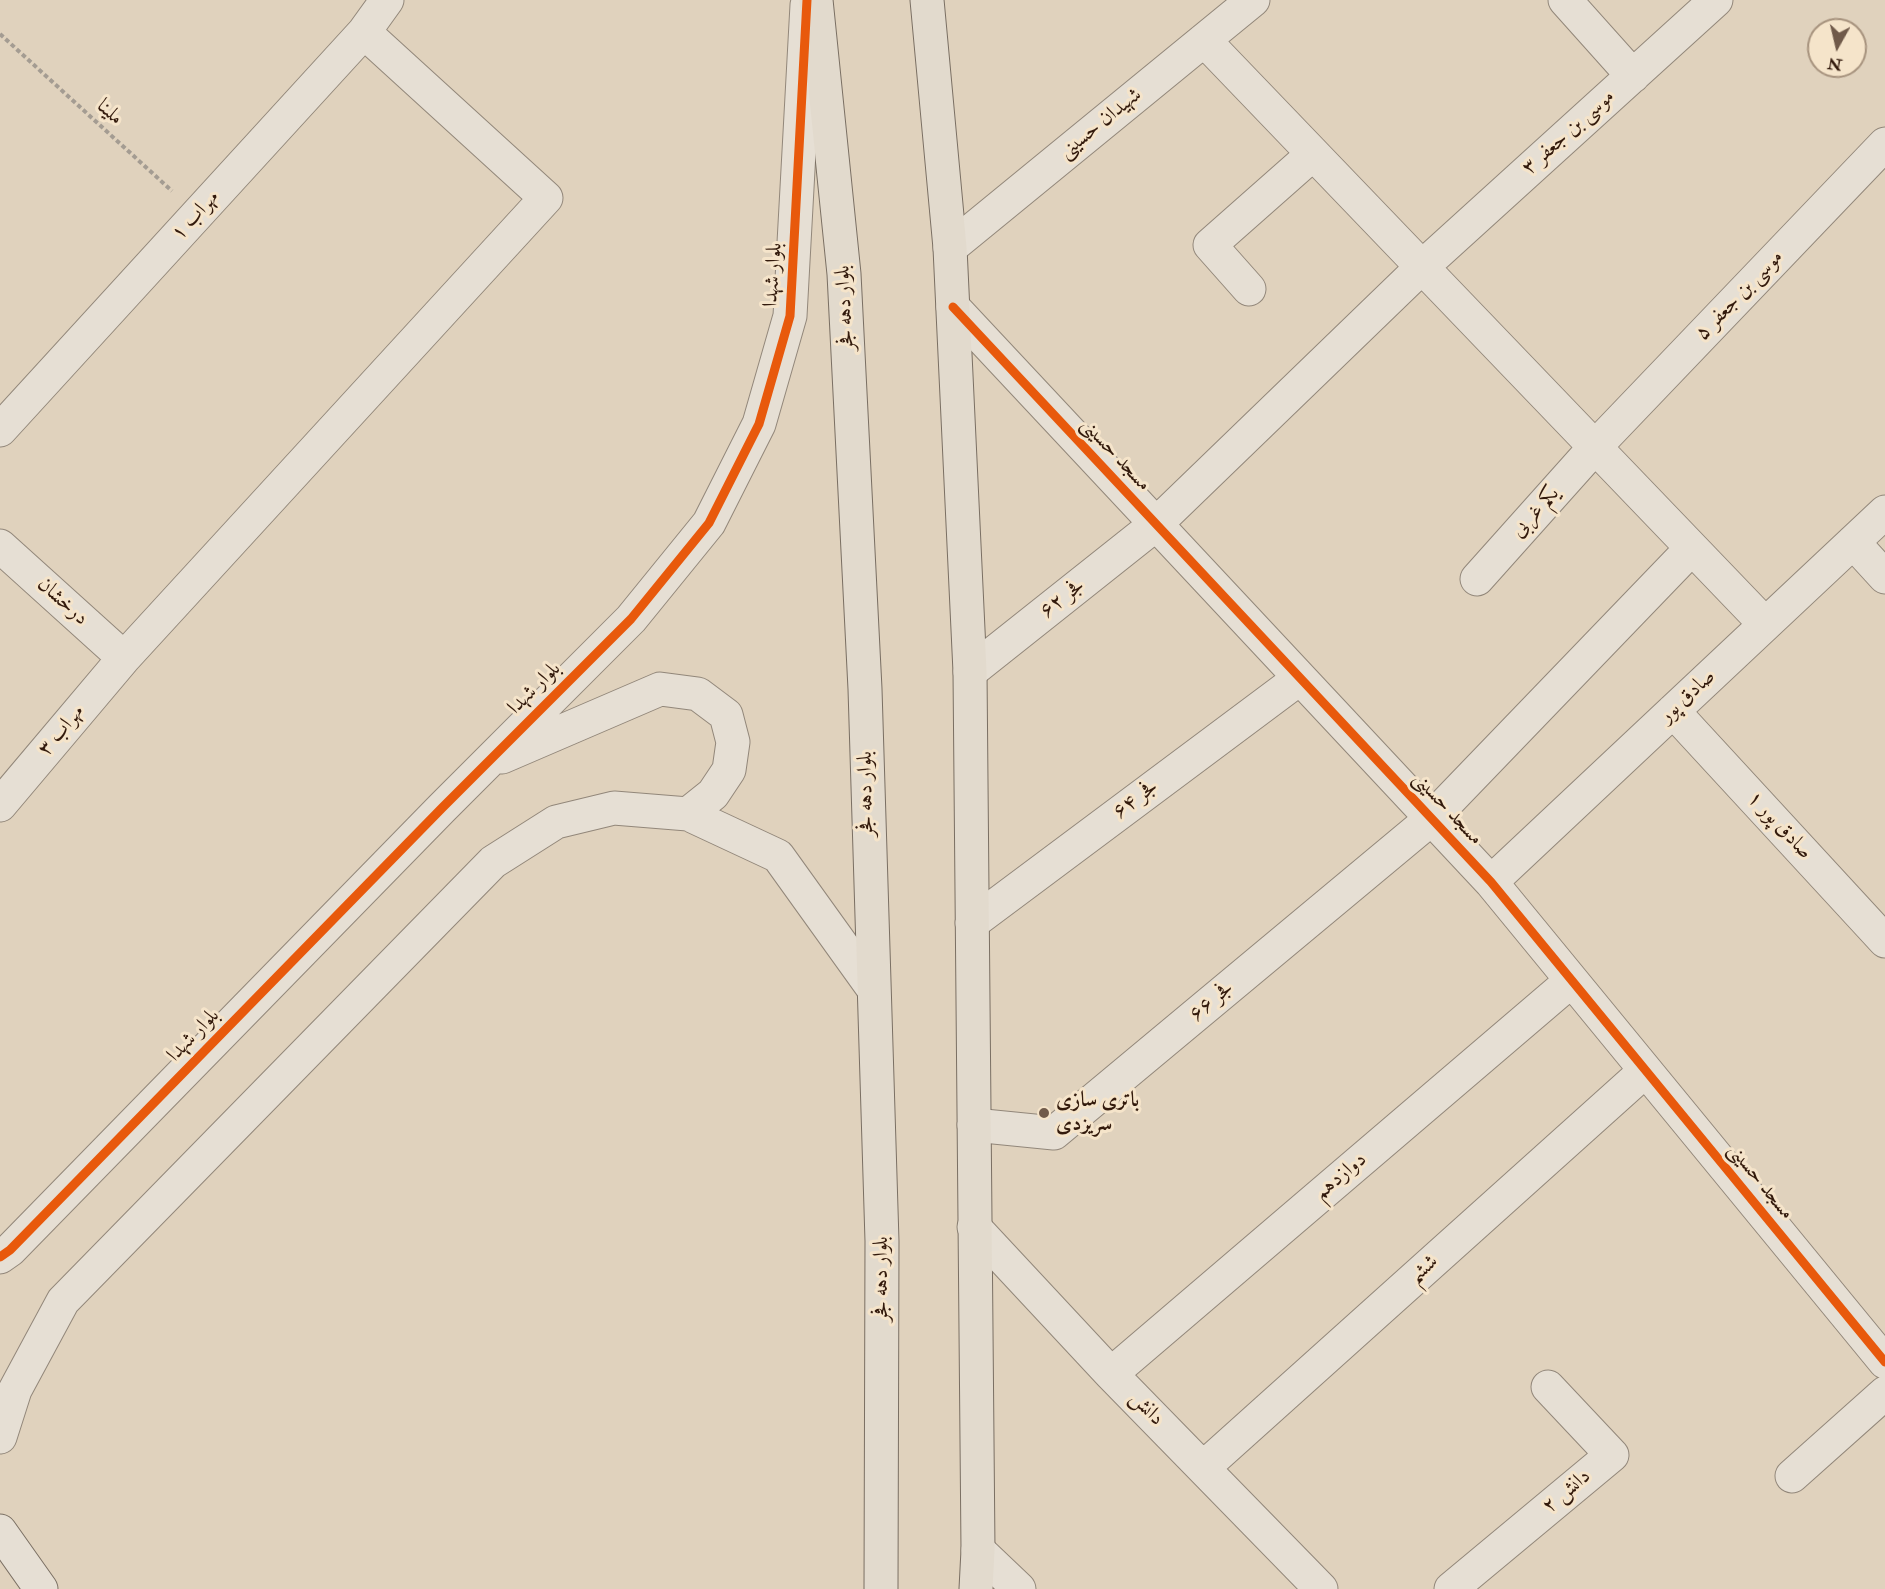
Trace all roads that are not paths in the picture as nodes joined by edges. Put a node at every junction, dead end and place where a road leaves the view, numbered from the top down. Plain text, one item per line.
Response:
1 (387, 0) edge
2 (807, 0) edge
3 (816, 0) edge
4 (927, 0) edge
5 (1253, 0) edge
6 (1565, 0) edge
7 (1716, 0) edge
8 (364, 32) junction
9 (1204, 40) junction
10 (1633, 76) junction
11 (1885, 144) edge
12 (1314, 154) junction
13 (950, 248) junction
14 (1422, 267) junction
15 (1249, 289) dead end
16 (953, 307) junction
17 (0, 430) edge
18 (1595, 447) junction
19 (1885, 512) edge
20 (1155, 525) junction
21 (1853, 542) junction
22 (0, 546) edge
23 (1692, 548) junction
24 (1885, 578) edge
25 (1477, 579) dead end
26 (1765, 624) junction
27 (123, 658) junction
28 (970, 672) junction
29 (1300, 678) junction
30 (1673, 711) junction
31 (485, 765) junction
32 (0, 805) edge
33 (688, 813) junction
34 (1431, 819) junction
35 (1491, 882) junction
36 (972, 923) junction
37 (1885, 940) edge
38 (1571, 981) junction
39 (872, 987) junction
40 (1645, 1071) junction
41 (974, 1125) junction
42 (974, 1227) junction
43 (0, 1257) edge
44 (1878, 1341) edge
45 (1111, 1374) junction
46 (1548, 1387) dead end
47 (1885, 1393) edge
48 (0, 1437) edge
49 (1203, 1468) junction
50 (1791, 1476) dead end
51 (0, 1531) edge
52 (978, 1550) junction
53 (41, 1589) edge
54 (881, 1589) edge
55 (976, 1589) edge
56 (1019, 1589) edge
57 (1321, 1589) edge
58 (1450, 1589) edge

1 - 8 street, مهراب ۱
2 - 31 street, بلوار شهدا
3 - 39 main road, بلوار دهه فجر
4 - 13 main road
5 - 9 street, شهیدان حسینی
6 - 10 street
7 - 10 street, موسی بن جعفر ۳
8 - 17 street, مهراب ۱
8 - 27 street, مهراب ۳
9 - 12 street
9 - 13 street, شهیدان حسینی
10 - 14 street, موسی بن جعفر ۳
11 - 18 street, موسی بن جعفر ۵
12 - 14 street
12 - 15 street
13 - 16 main road
14 - 18 street
14 - 20 street, موسی بن جعفر ۳
16 - 20 street, مسجد حسینی
16 - 28 main road
18 - 23 street
18 - 25 street, یکم غربی
19 - 21 street, صادق پور
20 - 28 street, فجر ۶۲
20 - 29 street, مسجد حسینی
21 - 24 street
21 - 26 street, صادق پور
22 - 27 street, درخشان
23 - 26 street
23 - 34 street, فجر ۶۶
26 - 30 street, صادق پور
27 - 32 street, مهراب ۳
28 - 36 main road
29 - 34 street, مسجد حسینی
29 - 36 street, فجر ۶۴
30 - 35 street, صادق پور
30 - 37 street, صادق پور ۱
31 - 33 street
31 - 43 street, بلوار شهدا
33 - 39 street
33 - 48 street
34 - 35 street, مسجد حسینی
34 - 41 street, فجر ۶۶
35 - 38 street, مسجد حسینی
36 - 41 main road
38 - 40 street, مسجد حسینی
38 - 45 street, دوازدهم
39 - 54 main road, بلوار دهه فجر
40 - 44 street, مسجد حسینی
40 - 49 street, ششم
41 - 42 main road
42 - 45 street, دانش
42 - 52 main road
45 - 49 street, دانش
46 - 58 street, دانش ۲
47 - 50 street
49 - 57 street, دانش
51 - 53 street
52 - 55 main road
52 - 56 street

